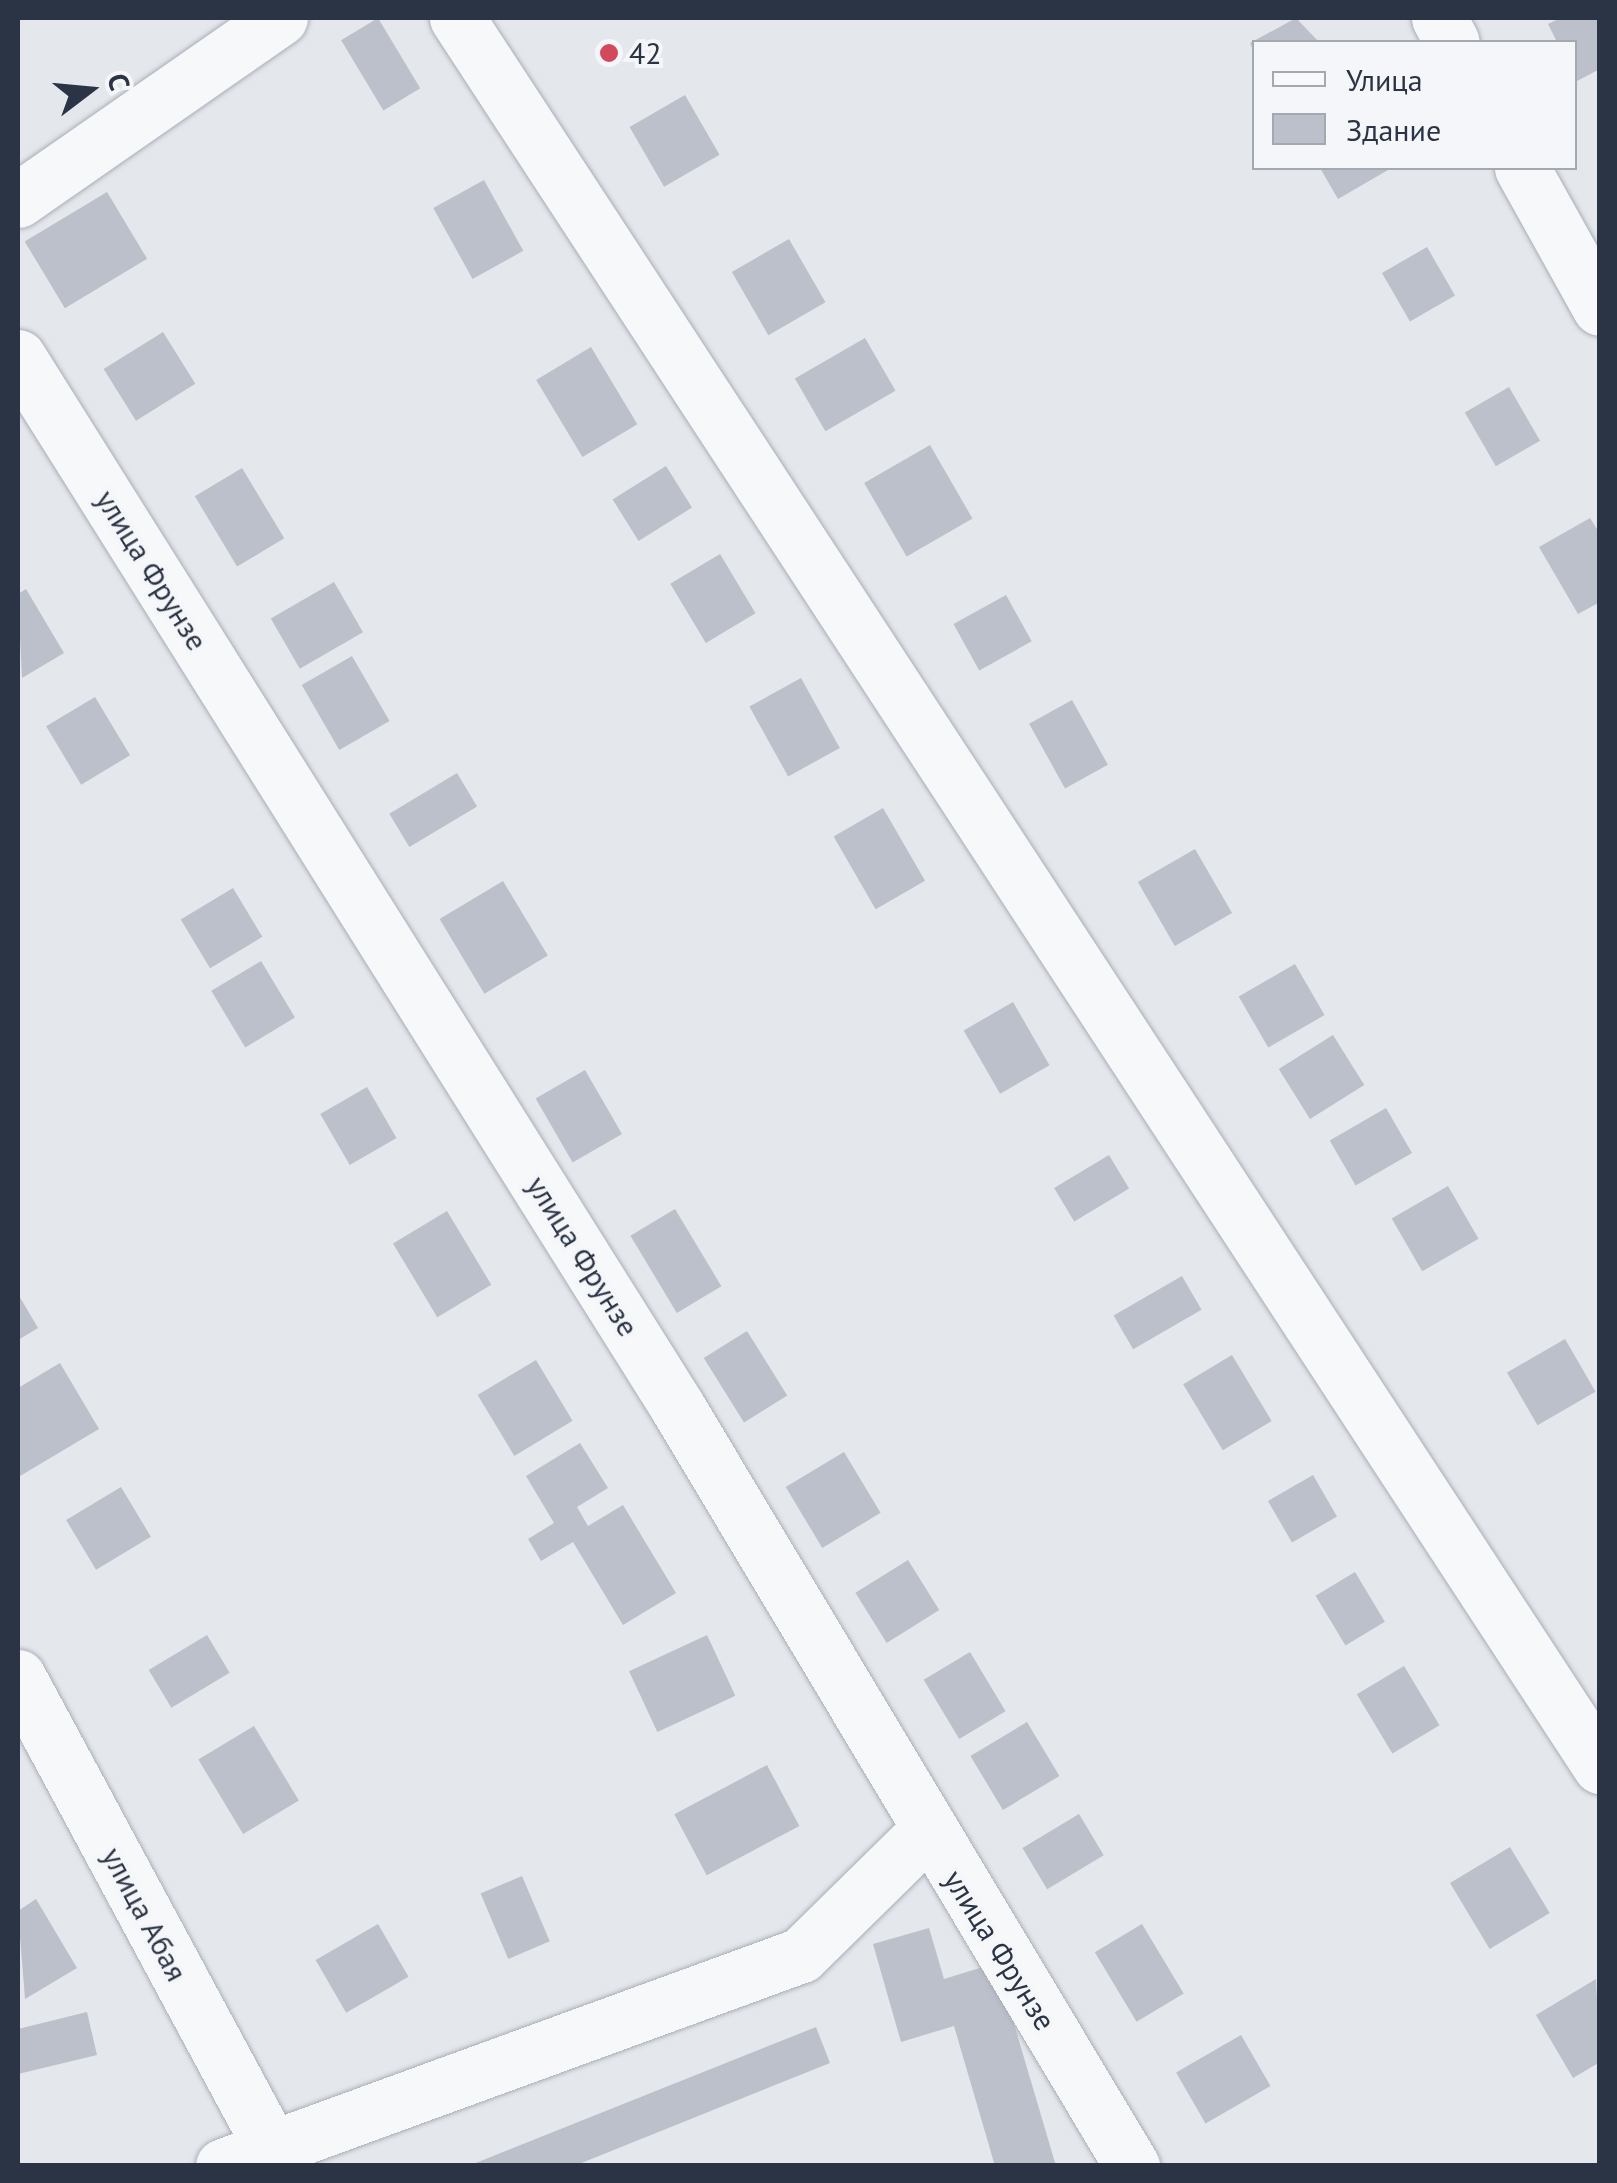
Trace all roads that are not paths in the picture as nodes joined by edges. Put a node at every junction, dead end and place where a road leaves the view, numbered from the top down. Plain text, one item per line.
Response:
1 (280, 18) edge
2 (456, 18) edge
3 (1439, 18) edge
4 (1451, 40) edge
5 (1523, 170) edge
6 (18, 200) edge
7 (1600, 308) edge
8 (18, 356) edge
9 (18, 1676) edge
10 (1600, 1766) edge
11 (927, 1831) junction
12 (248, 2158) edge
13 (1132, 2166) edge

1 - 6 street
2 - 10 street
3 - 4 street
5 - 7 street
8 - 11 street, улица Фрунзе
9 - 12 street, улица Абая
11 - 12 street
11 - 13 street, улица Фрунзе

